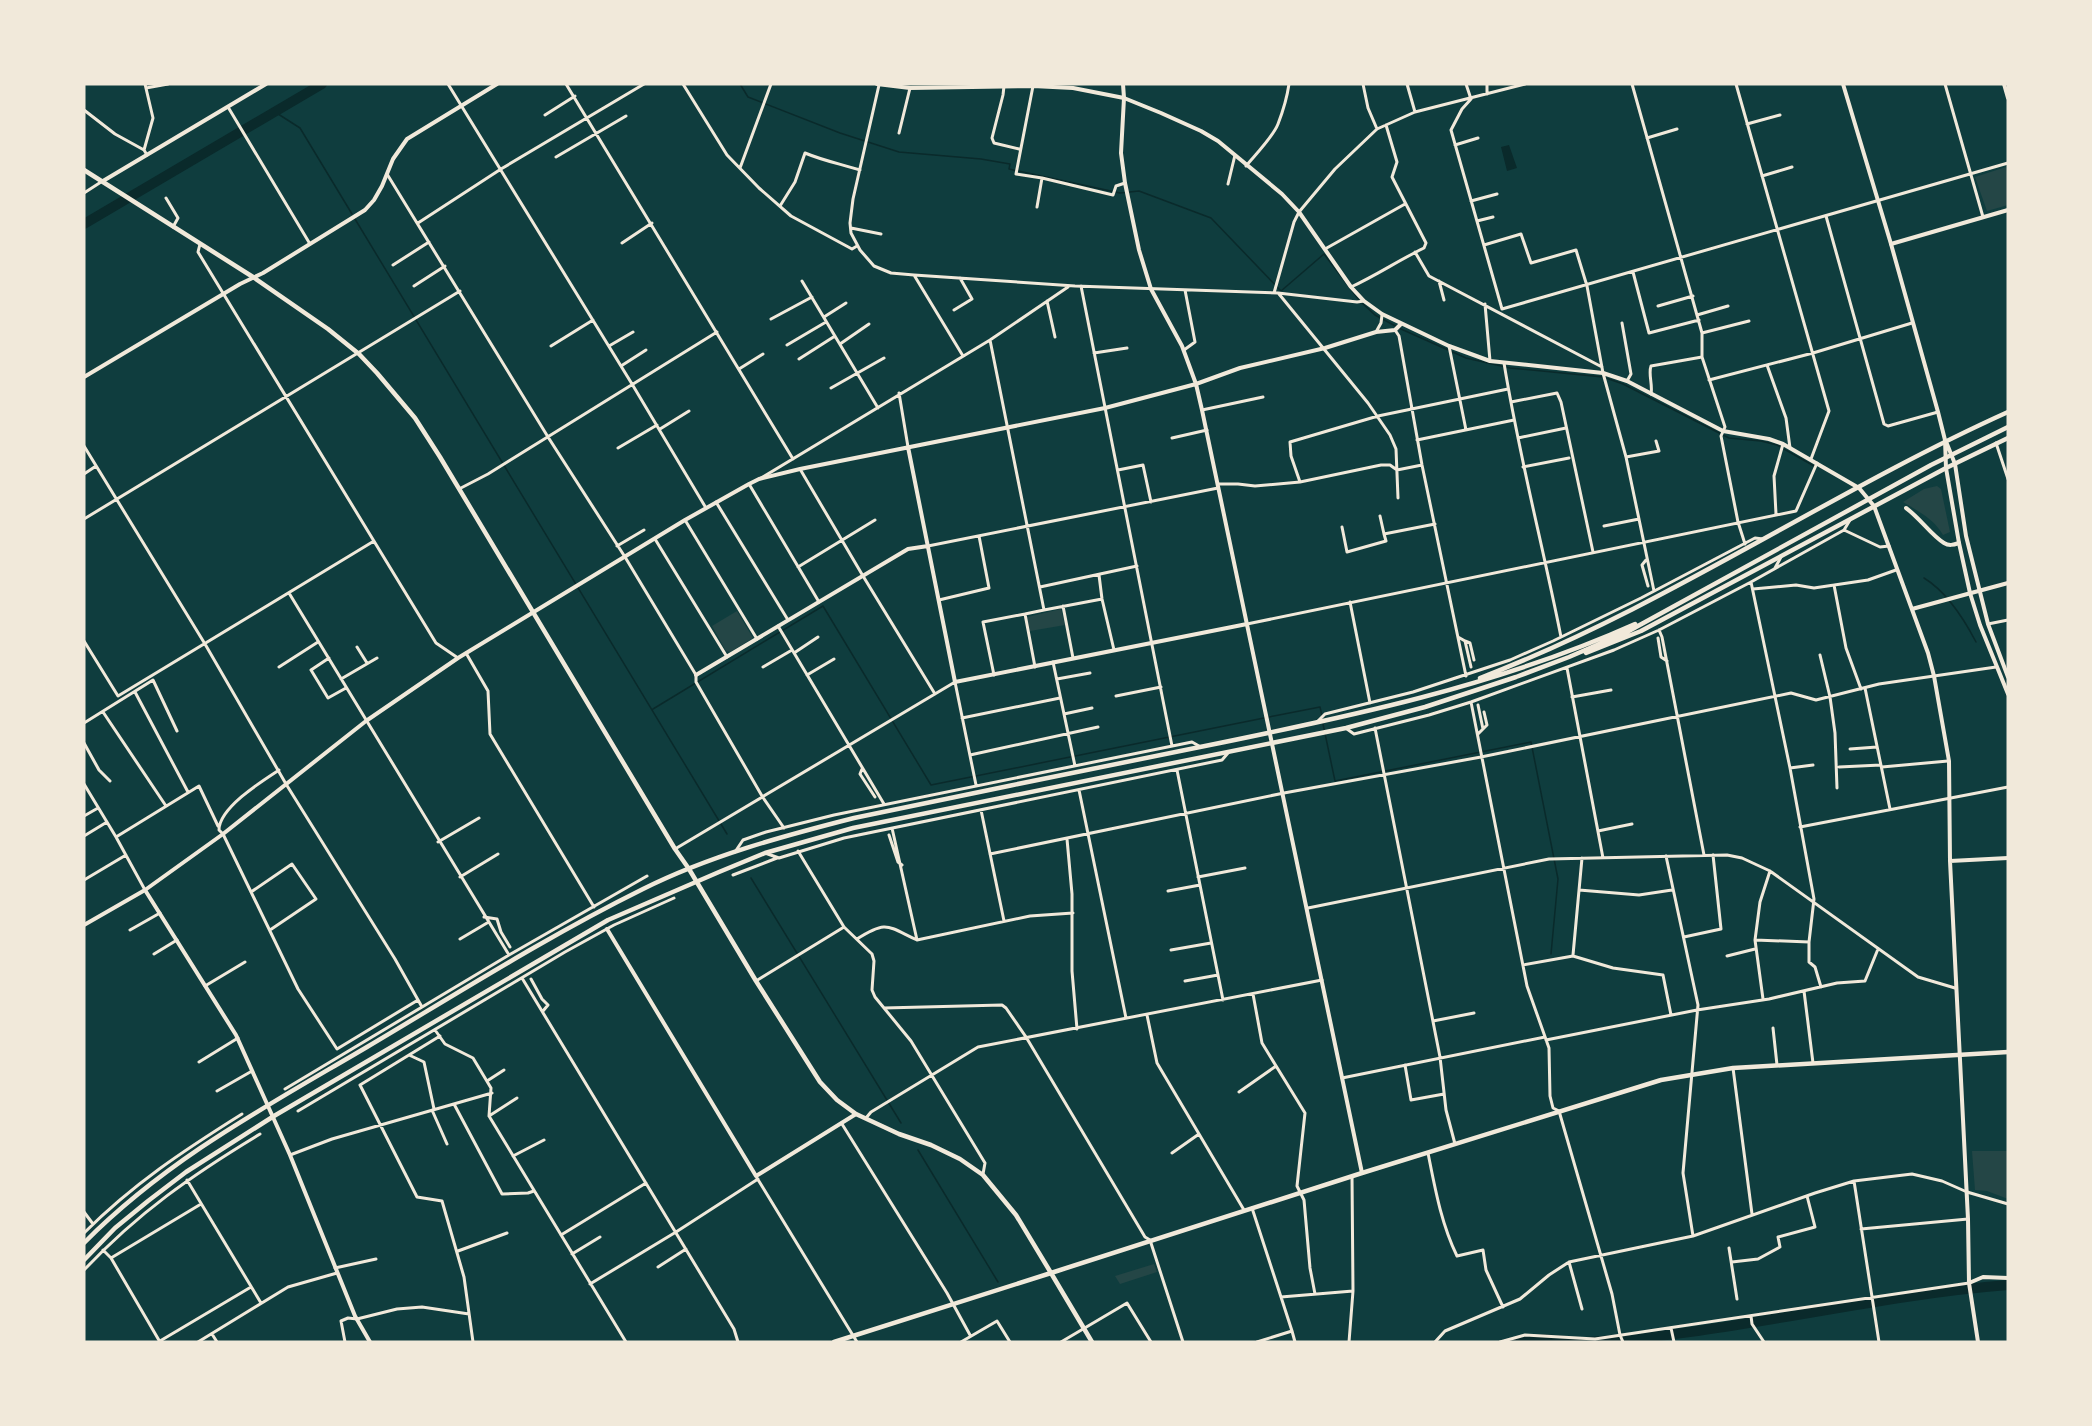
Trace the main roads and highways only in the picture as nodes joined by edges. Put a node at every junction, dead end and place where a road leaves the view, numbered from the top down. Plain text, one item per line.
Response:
1 (84, 170) edge
2 (2008, 412) edge
3 (2008, 427) edge
4 (2008, 438) edge
5 (1660, 613) junction
6 (1569, 657) junction
7 (1457, 687) junction
8 (689, 869) junction
9 (696, 882) junction
10 (2008, 1052) edge
11 (84, 1243) edge
12 (84, 1260) edge
13 (1051, 1273) junction
14 (834, 1342) edge
15 (1092, 1342) edge

1 - 8 main road
2 - 7 main road
3 - 5 main road
4 - 6 main road
5 - 6 main road
5 - 7 main road
6 - 9 main road
7 - 8 main road
8 - 9 main road
8 - 11 main road
9 - 12 main road
9 - 13 main road
10 - 13 main road
13 - 14 main road
13 - 15 main road

